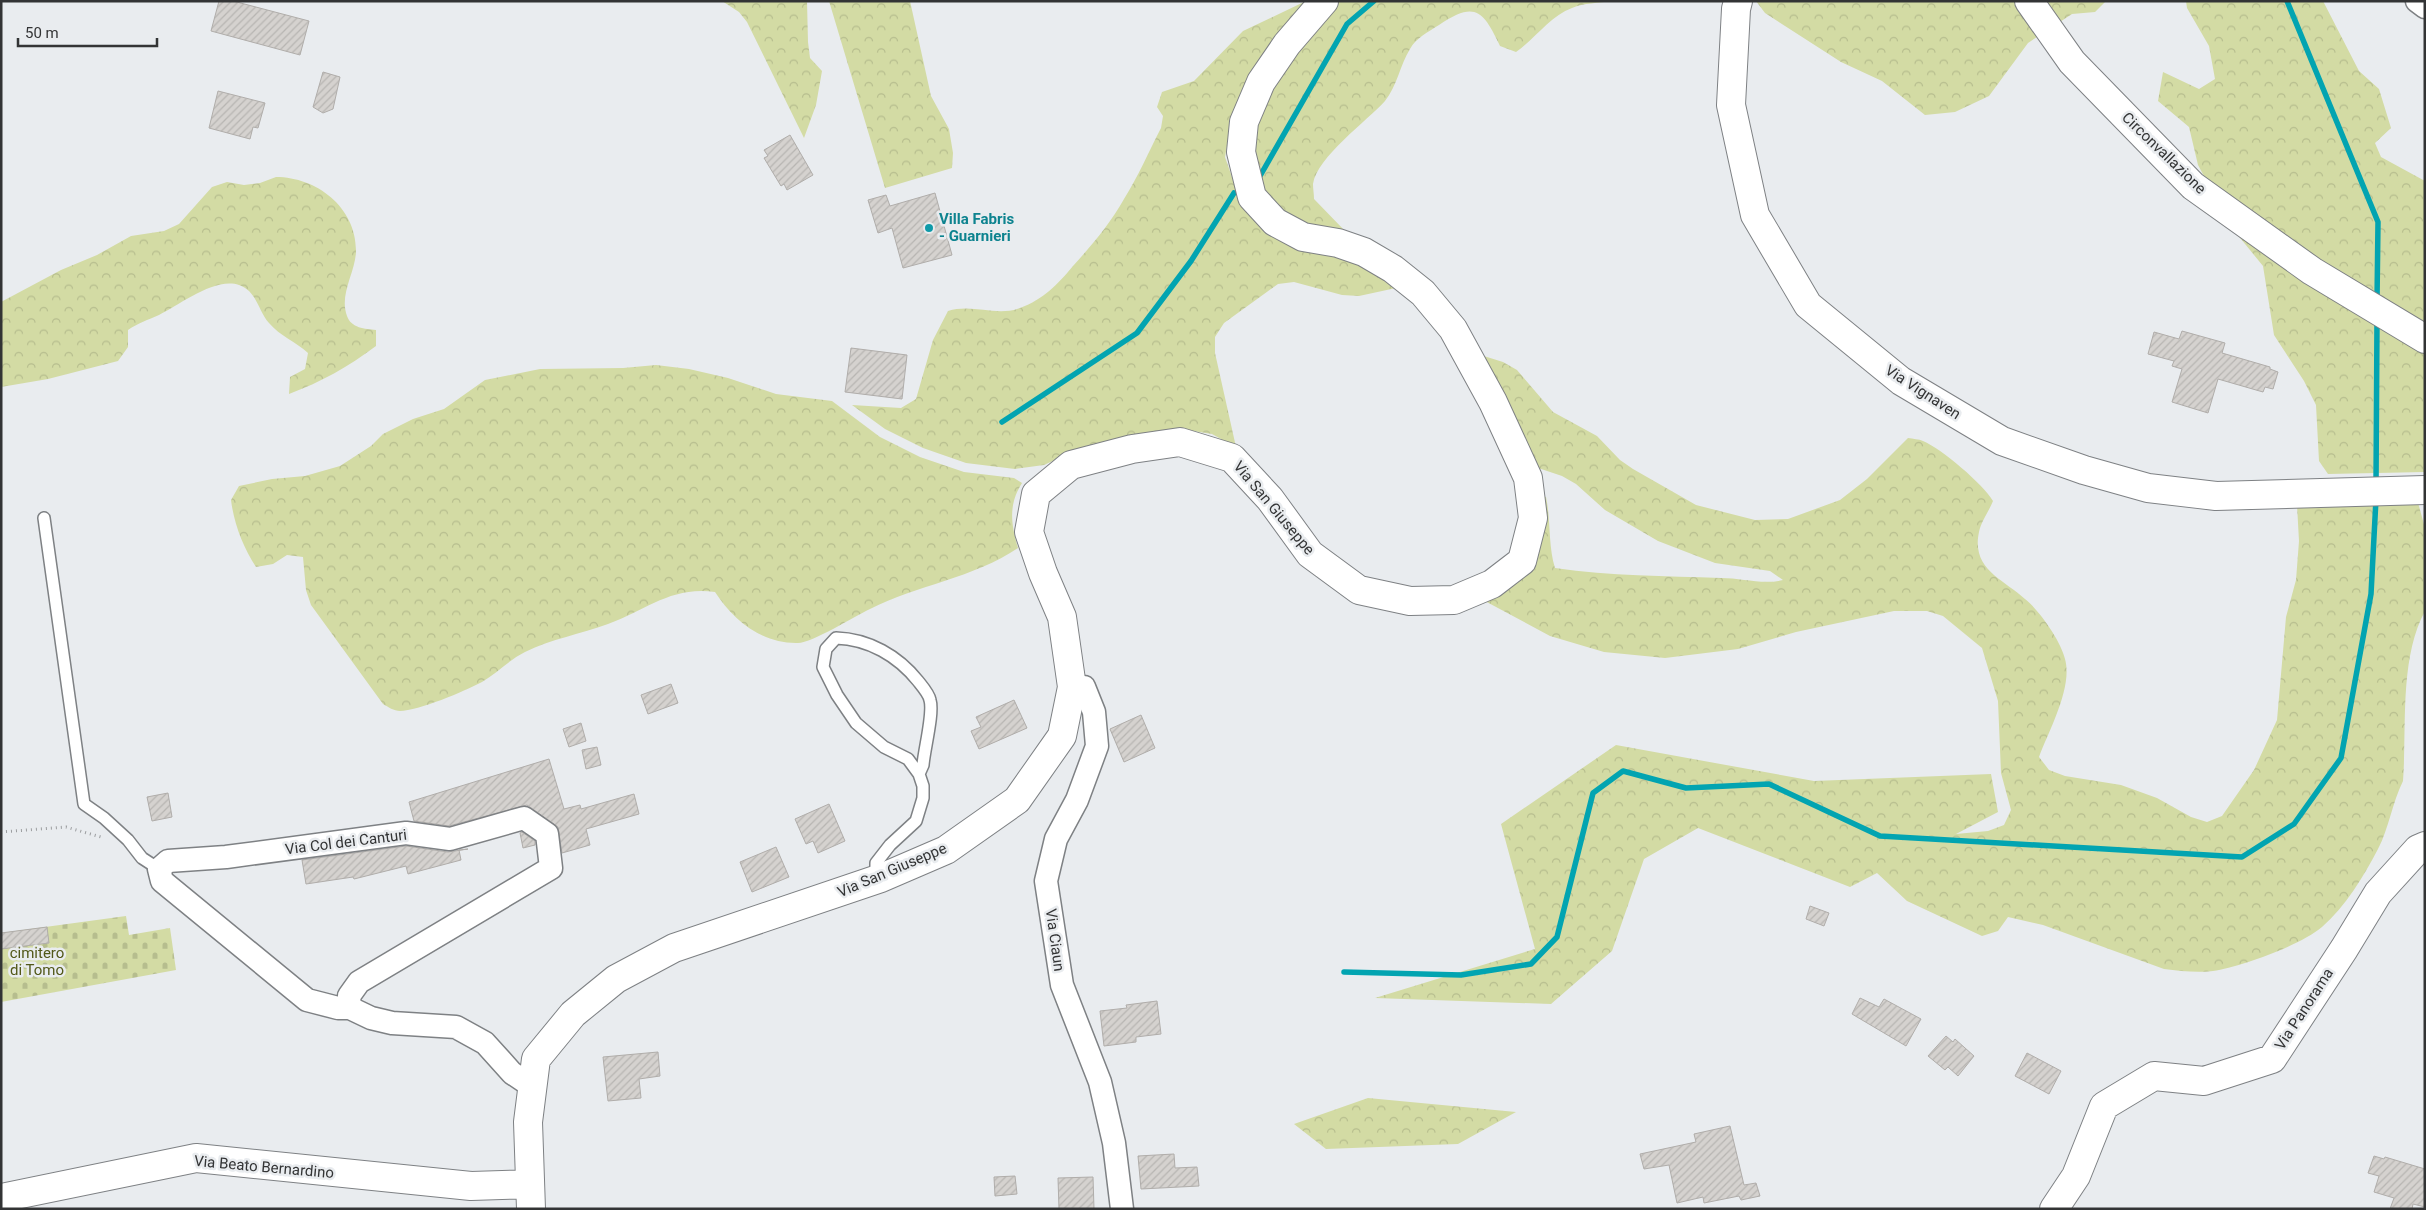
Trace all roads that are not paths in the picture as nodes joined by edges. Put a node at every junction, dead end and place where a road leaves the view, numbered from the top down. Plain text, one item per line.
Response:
1 (1324, 1) edge
2 (1738, 1) edge
3 (2029, 1) edge
4 (2417, 1) edge
5 (2425, 7) edge
6 (2423, 338) edge
7 (2425, 490) edge
8 (44, 518) dead end
9 (1072, 688) junction
10 (920, 774) junction
11 (2425, 846) edge
12 (159, 869) junction
13 (876, 880) junction
14 (350, 1008) junction
15 (532, 1088) junction
16 (530, 1196) edge
17 (1, 1198) edge
18 (1122, 1209) edge
19 (2054, 1209) edge

1 - 9 main road, Via San Giuseppe
2 - 7 main road, Via Vignaven
3 - 6 main road, Circonvallazione
4 - 5 street
8 - 12 lane
9 - 13 main road, Via San Giuseppe
9 - 18 street, Via Ciaun
10 - 10 lane
10 - 13 lane
11 - 19 main road, Via Panorama
12 - 14 street
12 - 14 street, Via Col dei Canturi
13 - 15 main road, Via San Giuseppe
14 - 15 street
15 - 16 main road, Via San Giuseppe
16 - 17 main road, Via Beato Bernardino

